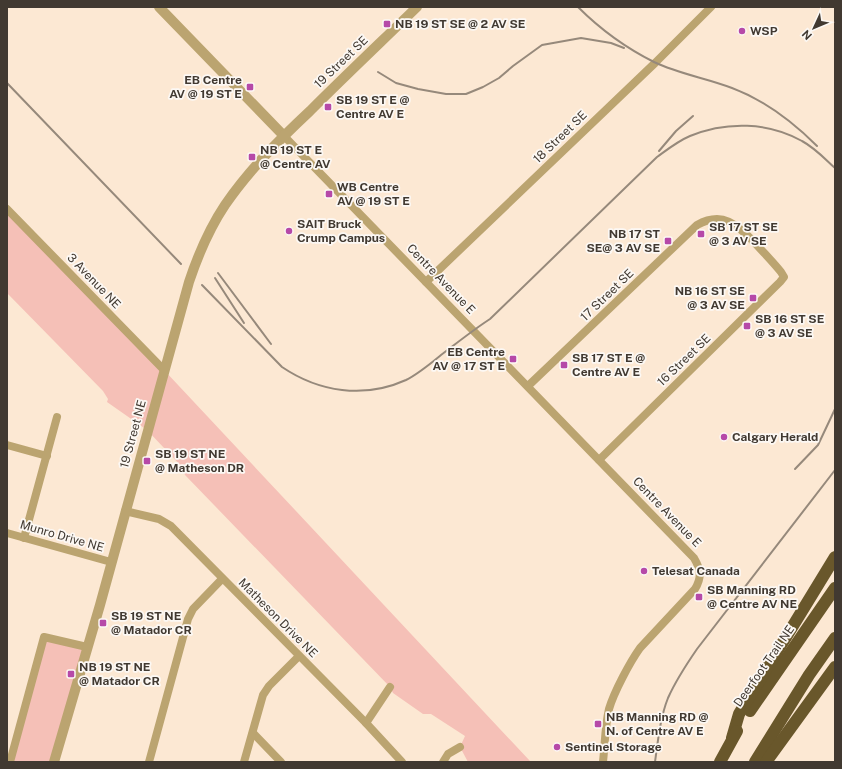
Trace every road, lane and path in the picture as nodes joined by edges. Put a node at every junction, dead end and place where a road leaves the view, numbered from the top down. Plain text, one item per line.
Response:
1 (159, 7) edge
2 (417, 7) edge
3 (711, 7) edge
4 (284, 136) junction
5 (7, 210) edge
6 (784, 277) joint
7 (426, 282) junction
8 (164, 370) junction
9 (528, 386) junction
10 (57, 417) dead end
11 (7, 445) edge
12 (47, 456) junction
13 (599, 460) junction
14 (125, 511) junction
15 (7, 533) edge
16 (24, 538) junction
17 (835, 556) edge
18 (111, 562) junction
19 (222, 579) junction
20 (835, 588) edge
21 (835, 638) edge
22 (87, 647) junction
23 (299, 656) junction
24 (835, 667) edge
25 (390, 687) dead end
26 (366, 723) junction
27 (253, 733) junction
28 (732, 738) junction
29 (460, 747) dead end
30 (10, 762) edge
31 (54, 762) edge
32 (149, 762) edge
33 (244, 762) edge
34 (282, 762) edge
35 (402, 762) edge
36 (443, 762) edge
37 (604, 762) edge
38 (720, 762) edge
39 (755, 762) edge
40 (766, 762) edge

1 - 4 street, Centre Avenue E
2 - 4 street, 19 Street SE
3 - 7 street, 18 Street SE
4 - 7 street, Centre Avenue E
4 - 8 street, 19 Street NE
5 - 8 street, 3 Avenue NE
6 - 9 street, 17 Street SE
6 - 13 street, 16 Street SE
7 - 9 street, Centre Avenue E
8 - 14 street, 19 Street NE
9 - 13 street, Centre Avenue E
10 - 12 street
11 - 12 street
12 - 16 street
13 - 37 street, Centre Avenue E
14 - 18 street, 19 Street NE
14 - 19 street, Matheson Drive NE
15 - 16 street, Munro Drive NE
16 - 18 street, Munro Drive NE
17 - 28 highway
18 - 22 street, 19 Street NE
19 - 23 street, Matheson Drive NE
19 - 32 street
20 - 28 highway, Deerfoot Trail NE
21 - 39 highway
22 - 30 street
22 - 31 street, 19 Street NE
23 - 26 street, Matheson Drive NE
23 - 27 street
24 - 40 highway
25 - 26 street
26 - 35 street, Matheson Drive NE
27 - 33 street
27 - 34 street
28 - 38 highway, Deerfoot Trail NE
29 - 36 street

